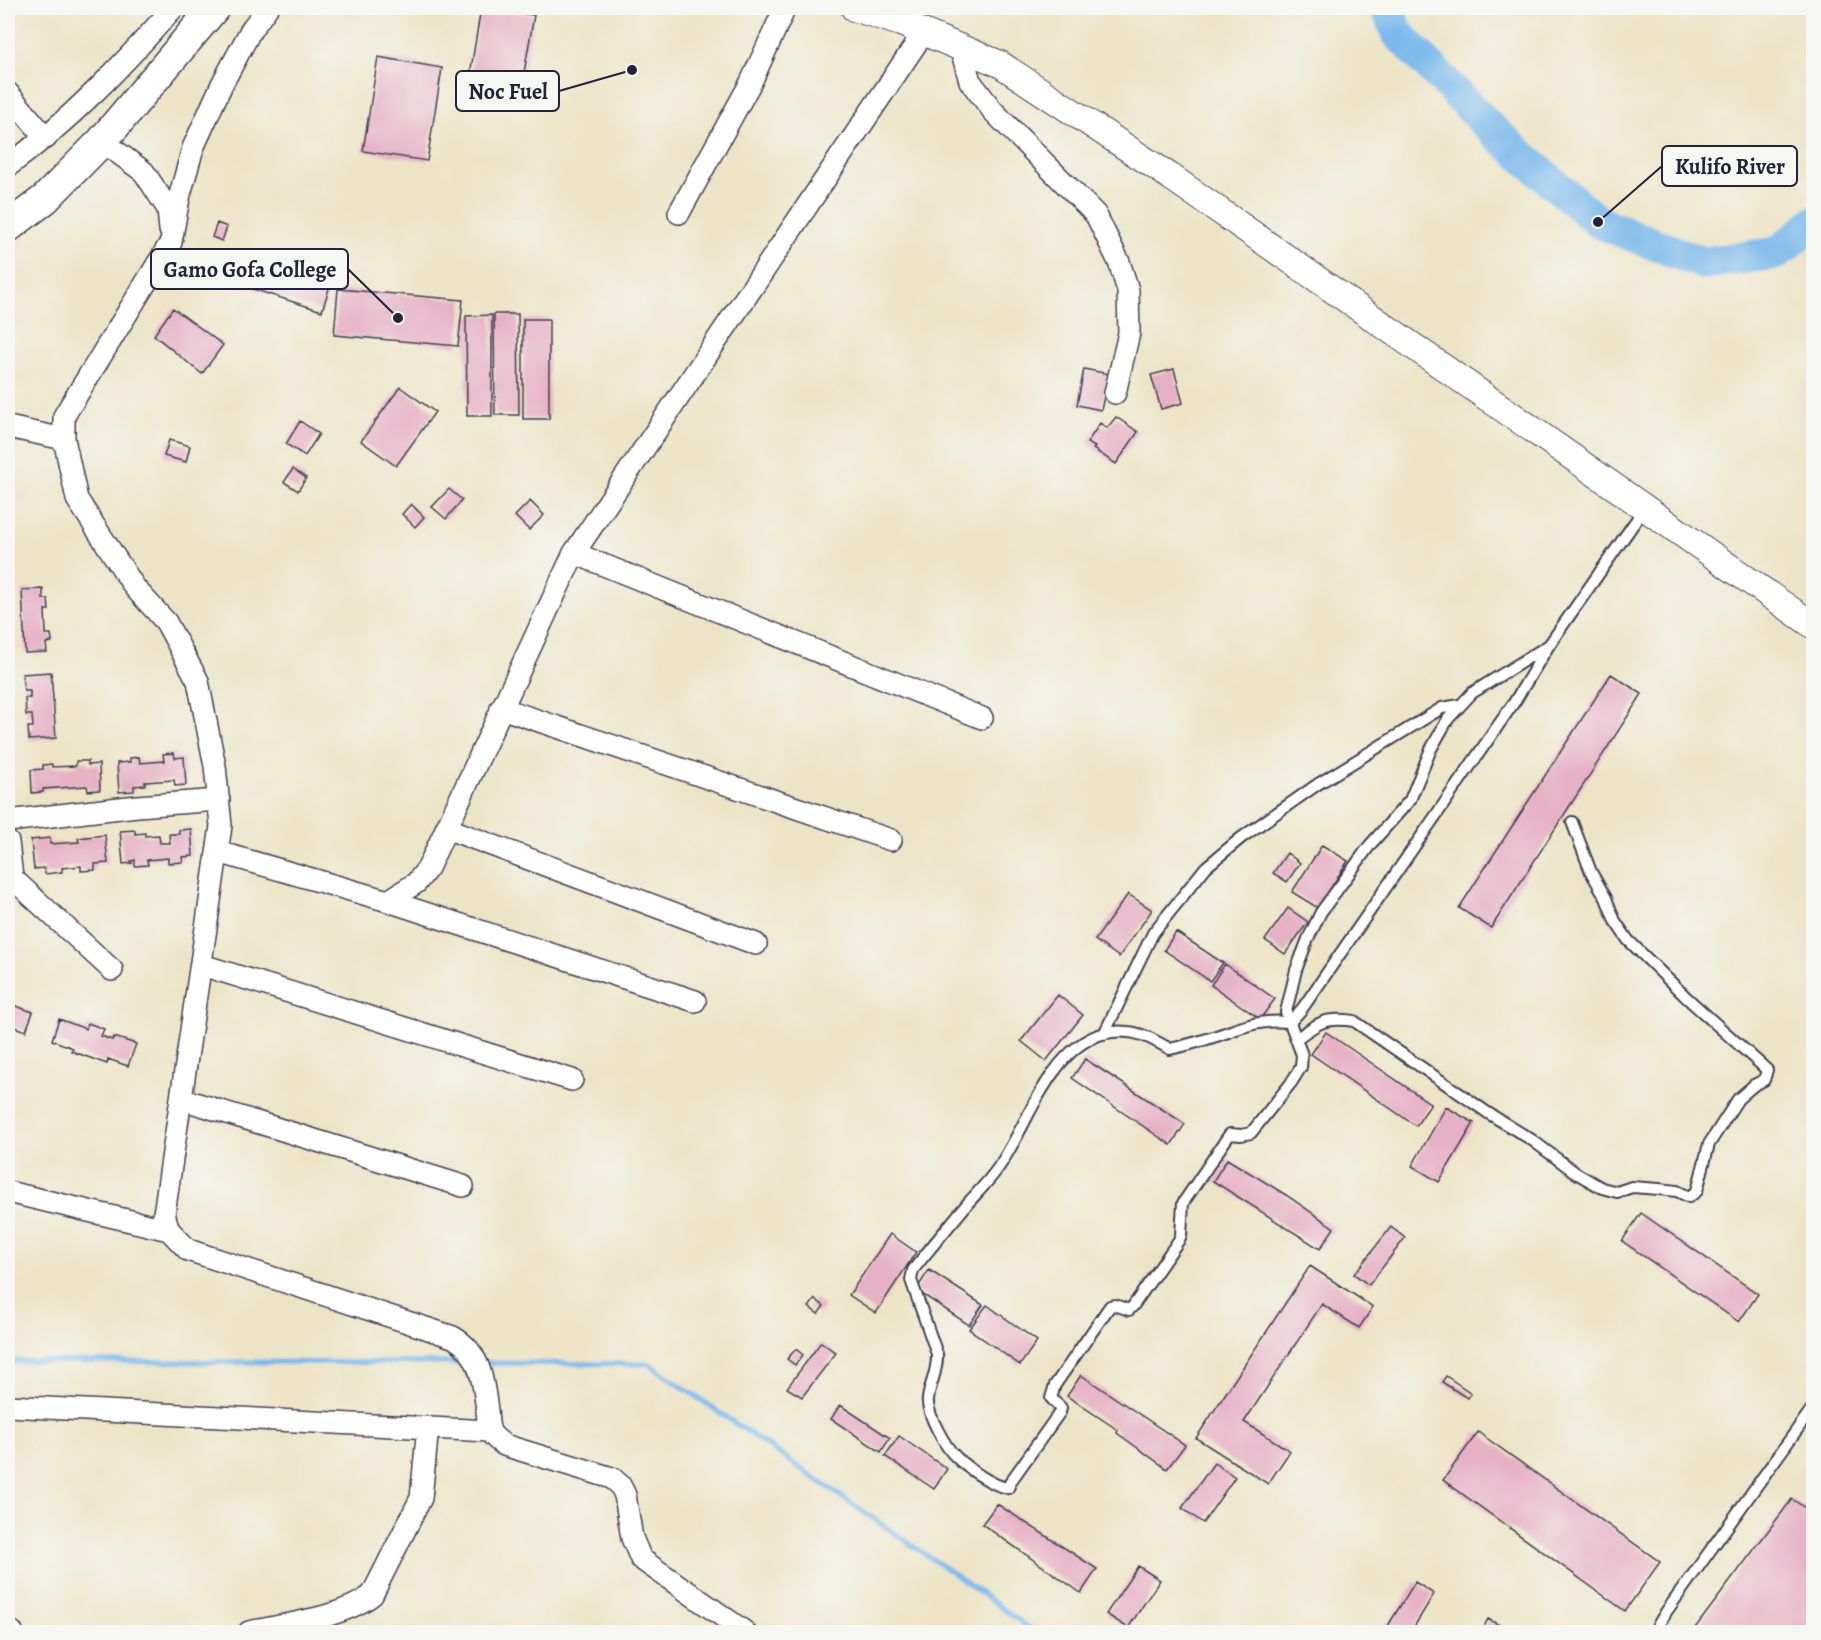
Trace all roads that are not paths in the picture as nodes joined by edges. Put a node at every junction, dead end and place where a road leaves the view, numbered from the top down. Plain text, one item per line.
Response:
1 (173, 8) edge
2 (214, 8) edge
3 (267, 8) edge
4 (784, 8) edge
5 (854, 8) edge
6 (924, 32) junction
7 (960, 46) junction
8 (8, 93) edge
9 (46, 138) junction
10 (102, 141) junction
11 (8, 166) edge
12 (679, 213) dead end
13 (8, 227) edge
14 (171, 242) junction
15 (1115, 393) dead end
16 (8, 427) edge
17 (64, 439) junction
18 (1645, 508) junction
19 (574, 553) junction
20 (1814, 627) edge
21 (1549, 645) junction
22 (1461, 705) junction
23 (501, 708) junction
24 (982, 718) dead end
25 (219, 800) junction
26 (8, 821) edge
27 (1572, 822) dead end
28 (446, 828) junction
29 (891, 840) dead end
30 (8, 842) edge
31 (218, 852) junction
32 (388, 901) junction
33 (756, 944) dead end
34 (202, 965) junction
35 (112, 970) dead end
36 (695, 1001) dead end
37 (1290, 1022) junction
38 (1104, 1034) junction
39 (1296, 1039) junction
40 (572, 1080) dead end
41 (182, 1099) junction
42 (463, 1186) dead end
43 (8, 1192) edge
44 (169, 1230) junction
45 (8, 1406) edge
46 (1814, 1406) edge
47 (428, 1427) junction
48 (489, 1431) junction
49 (8, 1629) edge
50 (12, 1632) edge
51 (249, 1632) edge
52 (745, 1632) edge
53 (1654, 1632) edge

1 - 9 street
2 - 10 main road
3 - 14 street
4 - 12 street
5 - 6 street
6 - 7 street
6 - 19 street
7 - 15 street
7 - 18 street
8 - 9 street
9 - 11 street
10 - 13 main road
10 - 14 street
14 - 17 street
16 - 17 street
17 - 25 street
18 - 20 street
18 - 21 lane
19 - 23 street
19 - 24 street
21 - 22 lane
21 - 37 lane
22 - 37 lane
22 - 38 lane
23 - 28 street
23 - 29 street
25 - 26 street
25 - 31 street
27 - 39 lane
28 - 32 street
28 - 33 street
30 - 35 street
31 - 32 street
31 - 34 street
32 - 36 street
34 - 40 street
34 - 41 street
37 - 38 lane
37 - 39 lane
38 - 39 lane
41 - 42 street
41 - 44 street
43 - 44 street
44 - 48 street
45 - 47 street
46 - 53 lane
47 - 48 street
47 - 51 street
48 - 52 street
49 - 50 street

